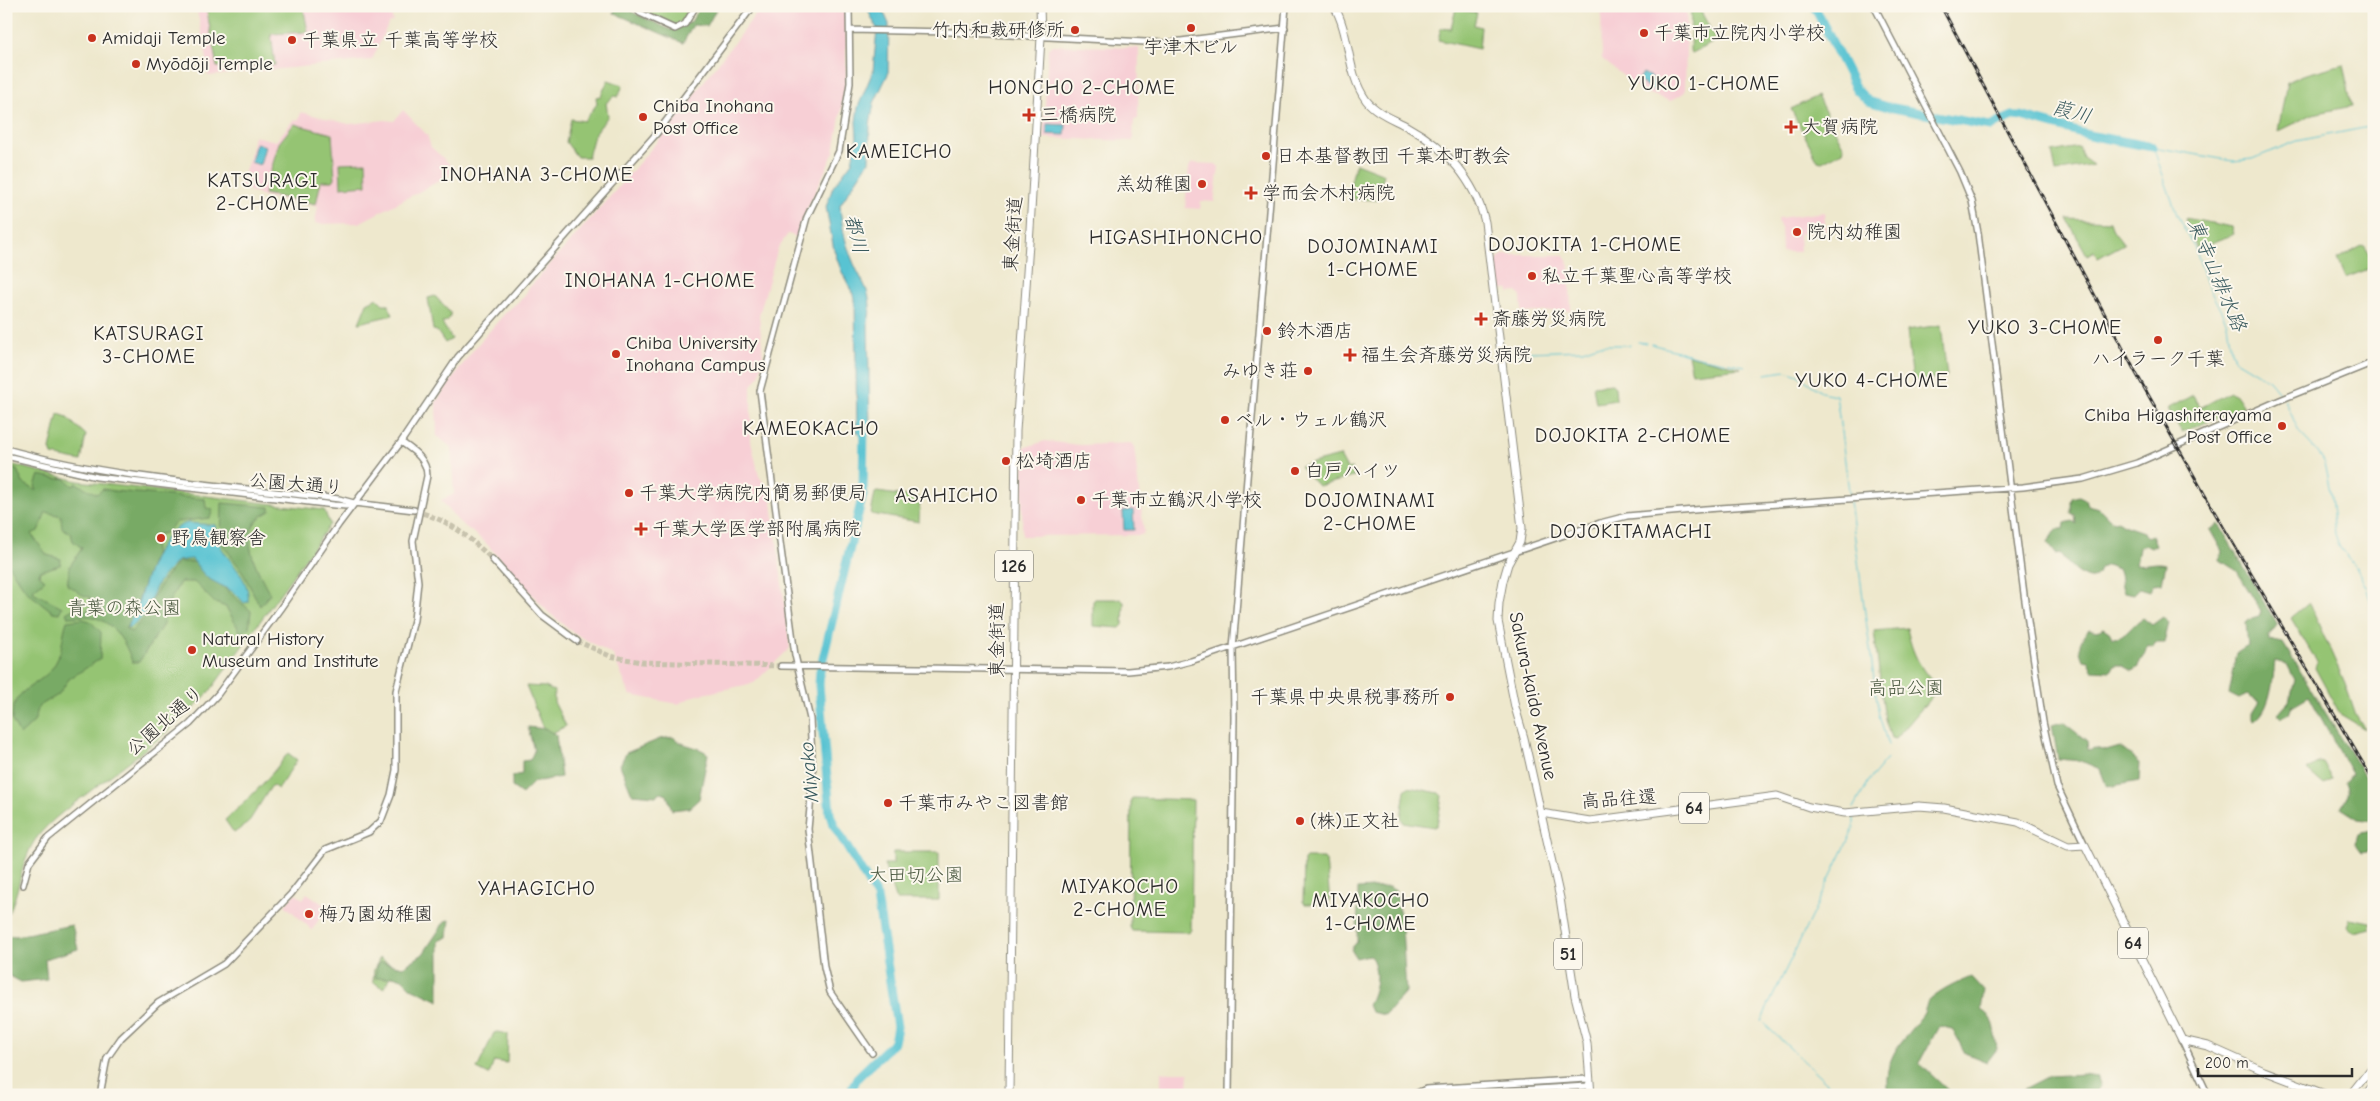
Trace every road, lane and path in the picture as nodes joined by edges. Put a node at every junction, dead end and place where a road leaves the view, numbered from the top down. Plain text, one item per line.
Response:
1 (634, 6) edge
2 (696, 6) edge
3 (742, 6) edge
4 (849, 6) edge
5 (1040, 6) edge
6 (1286, 6) edge
7 (1334, 6) edge
8 (1874, 6) edge
9 (752, 9) edge
10 (1285, 28) junction
11 (850, 30) junction
12 (1040, 37) junction
13 (2374, 362) edge
14 (401, 442) junction
15 (6, 449) edge
16 (6, 456) edge
17 (45, 459) junction
18 (38, 465) junction
19 (52, 468) junction
20 (2011, 488) junction
21 (354, 503) junction
22 (414, 510) tunnel mouth
23 (1516, 551) junction
24 (492, 559) tunnel mouth
25 (577, 641) tunnel mouth
26 (1233, 648) junction
27 (781, 666) tunnel mouth
28 (797, 666) junction
29 (1013, 670) junction
30 (1542, 814) junction
31 (2085, 845) junction
32 (23, 885) dead end
33 (2182, 1040) junction
34 (872, 1053) dead end
35 (2374, 1065) edge
36 (1591, 1082) junction
37 (2374, 1085) edge
38 (100, 1095) edge
39 (1010, 1095) edge
40 (1229, 1095) edge
41 (1413, 1095) edge
42 (1436, 1095) edge
43 (1591, 1095) edge
44 (2208, 1095) edge
45 (2327, 1095) edge
46 (2350, 1095) edge
47 (2366, 1095) edge

1 - 2 street
3 - 9 street
4 - 11 street
5 - 12 main road, 東金街道 / 126
6 - 10 street
7 - 23 main road, Sakura-kaido Avenue / 51
8 - 20 street
9 - 14 street, 公園北通り
10 - 12 street
10 - 26 street
11 - 12 street
11 - 28 street
12 - 29 main road, 東金街道 / 126
13 - 20 street
14 - 21 street, 公園北通り
14 - 38 street
15 - 17 street, 公園大通り
16 - 18 street, 公園大通り
17 - 18 street
17 - 19 street
17 - 21 street, 公園大通り
18 - 19 street, 公園大通り
19 - 21 street, 公園大通り
20 - 23 street
20 - 31 street
21 - 22 street
21 - 32 street, 公園北通り
23 - 26 street
23 - 30 main road, Sakura-kaido Avenue / 51
24 - 25 street
26 - 29 street
26 - 40 street
27 - 28 street
28 - 29 street
28 - 34 street
29 - 39 main road, 東金街道 / 126
30 - 31 main road, 高品往還 / 64
30 - 36 main road, Sakura-kaido Avenue / 51
31 - 33 main road, 64
33 - 44 street
33 - 45 main road
35 - 46 main road
36 - 41 street
36 - 42 street
36 - 43 main road, Sakura-kaido Avenue / 51
37 - 47 highway

